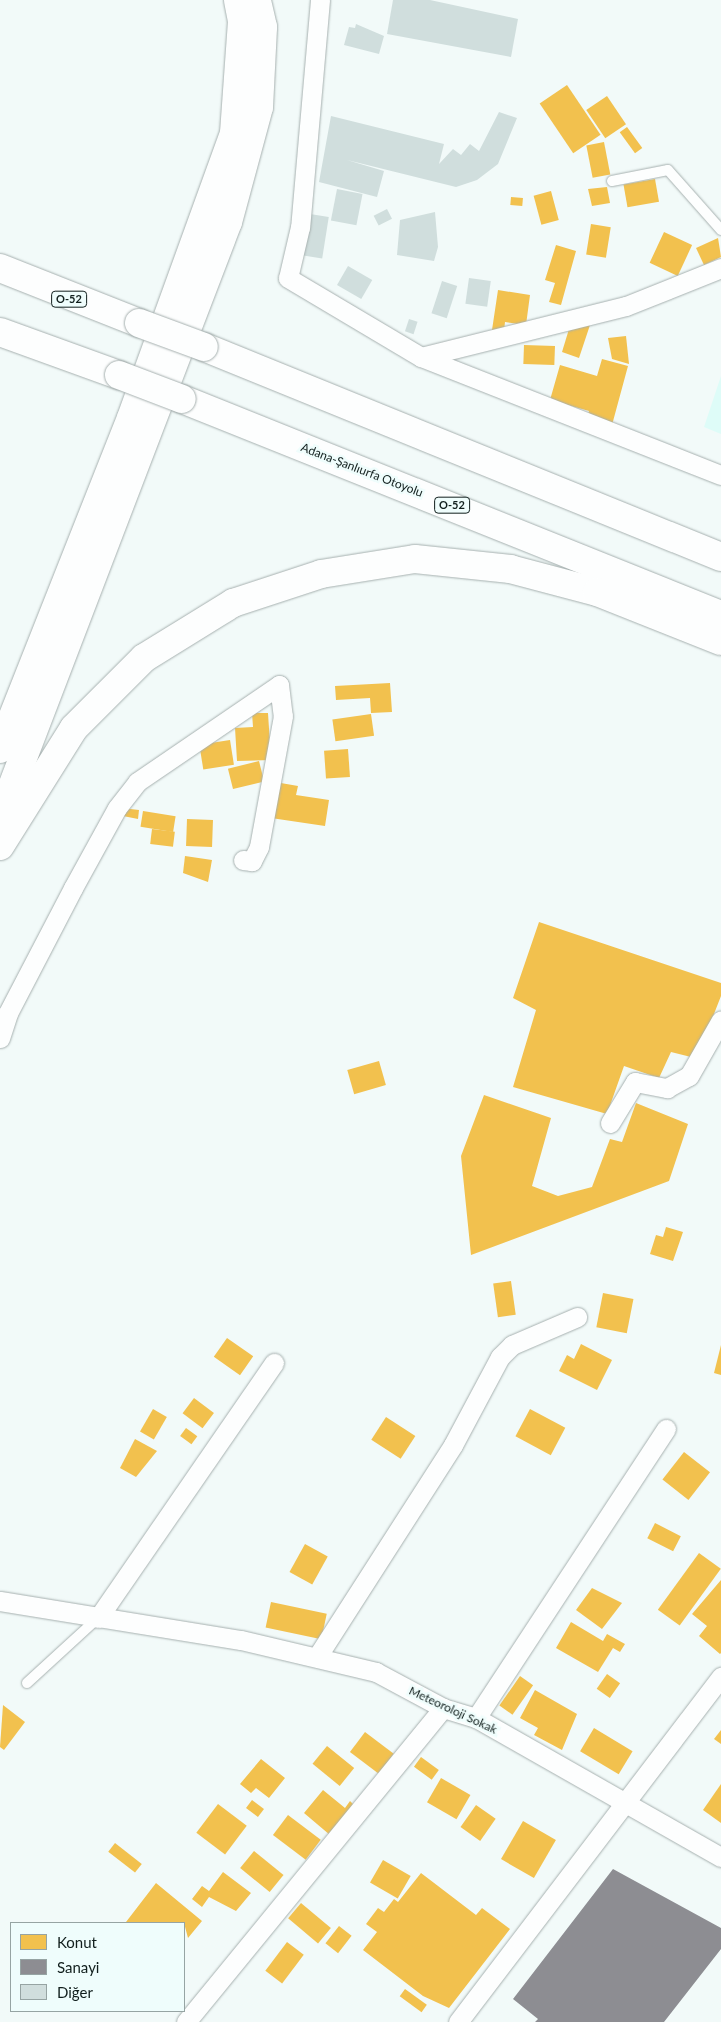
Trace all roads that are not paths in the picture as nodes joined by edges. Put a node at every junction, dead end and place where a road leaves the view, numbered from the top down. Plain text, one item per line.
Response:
1 (238, 0) edge
2 (257, 0) edge
3 (320, 0) edge
4 (612, 181) dead end
5 (719, 222) edge
6 (0, 268) edge
7 (721, 268) edge
8 (0, 274) edge
9 (139, 323) junction
10 (0, 332) edge
11 (421, 357) junction
12 (721, 475) edge
13 (721, 557) edge
14 (721, 615) edge
15 (721, 642) edge
16 (0, 749) edge
17 (0, 818) edge
18 (0, 846) edge
19 (243, 860) dead end
20 (721, 1020) edge
21 (0, 1038) edge
22 (610, 1123) dead end
23 (577, 1316) dead end
24 (274, 1363) dead end
25 (666, 1429) dead end
26 (0, 1601) edge
27 (98, 1618) junction
28 (317, 1657) junction
29 (721, 1677) edge
30 (26, 1683) dead end
31 (443, 1708) junction
32 (476, 1718) junction
33 (624, 1802) junction
34 (721, 1857) edge
35 (186, 2022) edge
36 (458, 2022) edge

1 - 16 highway
2 - 17 highway
3 - 11 street
4 - 5 lane
6 - 9 highway
7 - 11 street
8 - 9 highway, O-52
9 - 13 highway, O-52, bridge
10 - 14 highway, Adana-Şanlıurfa Otoyolu / O-52, bridge
11 - 12 street
15 - 18 highway
19 - 21 street
20 - 22 street
23 - 28 street
24 - 27 street
25 - 32 street
26 - 27 street, Meteoroloji Sokak
27 - 28 street, Meteoroloji Sokak
27 - 30 lane
28 - 31 street, Meteoroloji Sokak
29 - 33 street
31 - 32 street, Meteoroloji Sokak
31 - 35 street
32 - 33 street, Meteoroloji Sokak
33 - 34 street, Meteoroloji Sokak
33 - 36 street

